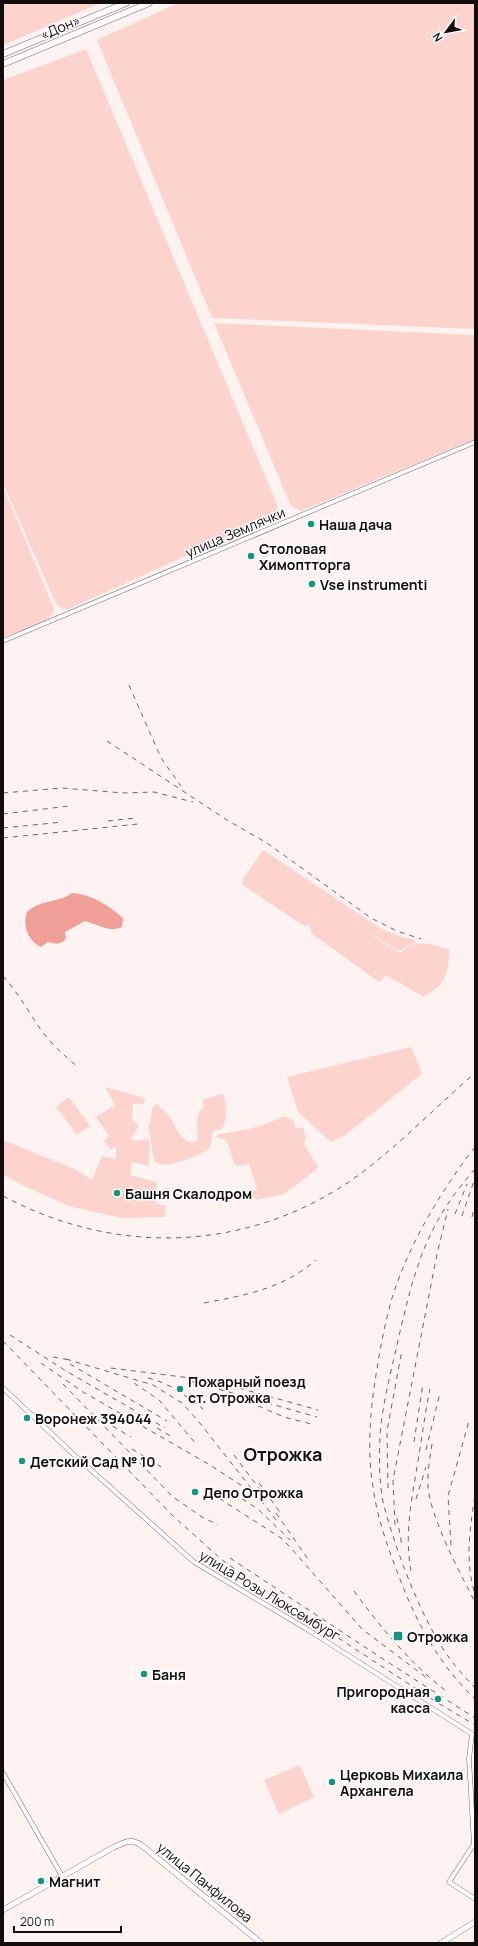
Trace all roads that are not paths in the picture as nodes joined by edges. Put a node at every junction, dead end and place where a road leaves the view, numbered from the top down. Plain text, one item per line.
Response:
1 (126, 3) edge
2 (149, 3) edge
3 (3, 54) edge
4 (3, 64) edge
5 (475, 442) edge
6 (3, 641) edge
7 (3, 1388) edge
8 (3, 1773) edge
9 (62, 1876) junction
10 (475, 1900) edge
11 (3, 1910) edge
12 (475, 1922) edge
13 (262, 1943) edge
14 (441, 1943) edge

1 - 3 highway, «Дон»
2 - 4 highway, «Дон»
5 - 6 street, улица Землячки
7 - 10 street, улица Розы Люксембург
8 - 9 street
9 - 11 main road
9 - 13 main road, улица Панфилова
12 - 14 main road

